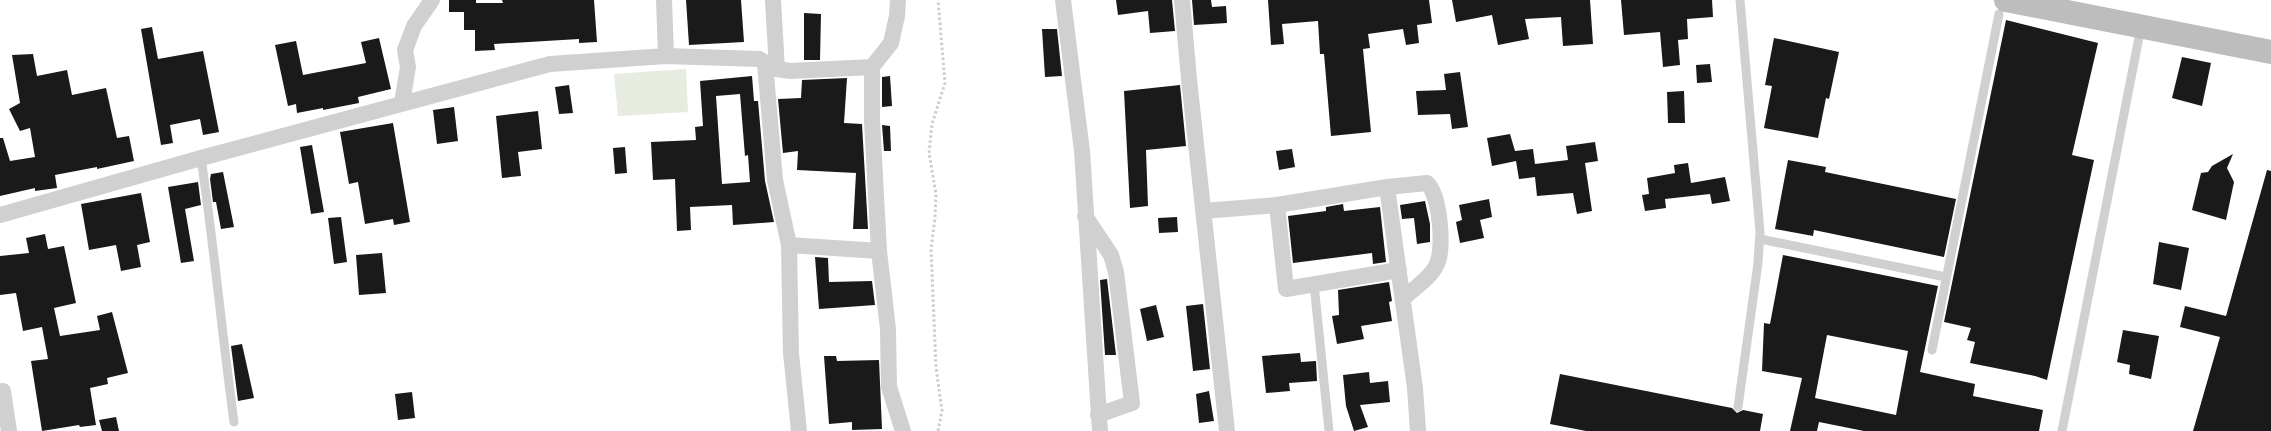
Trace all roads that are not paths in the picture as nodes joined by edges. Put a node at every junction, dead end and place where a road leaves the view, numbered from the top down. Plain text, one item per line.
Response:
1 (432, 0) edge
2 (664, 0) edge
3 (773, 0) edge
4 (898, 0) edge
5 (1063, 0) edge
6 (1182, 0) edge
7 (1740, 0) edge
8 (2002, 7) edge
9 (2141, 27) junction
10 (2271, 52) edge
11 (666, 56) junction
12 (771, 66) junction
13 (872, 67) junction
14 (402, 103) junction
15 (201, 158) junction
16 (1387, 187) junction
17 (1277, 205) junction
18 (1203, 211) junction
19 (0, 215) edge
20 (1085, 216) junction
21 (1760, 239) junction
22 (788, 245) junction
23 (879, 251) junction
24 (1398, 270) junction
25 (1946, 276) junction
26 (1314, 284) junction
27 (1403, 299) junction
28 (1932, 350) dead end
29 (1, 387) edge
30 (1738, 408) dead end
31 (234, 422) dead end
32 (1099, 423) edge
33 (9, 431) edge
34 (799, 431) edge
35 (903, 431) edge
36 (1227, 431) edge
37 (1329, 431) edge
38 (1418, 431) edge
39 (2062, 431) edge

1 - 14 street
2 - 11 street
3 - 12 street
4 - 13 street
5 - 20 street
6 - 18 street
7 - 21 lane
8 - 9 main road
8 - 25 lane
9 - 10 main road
9 - 39 lane
11 - 12 street
11 - 14 street
12 - 13 street
12 - 22 street
13 - 23 street
14 - 15 street
15 - 19 street
15 - 31 lane
16 - 17 street
16 - 24 street
16 - 27 street
17 - 18 street
17 - 26 street
18 - 36 street
20 - 32 street
20 - 32 street
21 - 25 lane
21 - 30 lane
22 - 23 street
22 - 34 street
23 - 35 street
24 - 26 street
24 - 27 street
25 - 28 lane
26 - 37 lane
27 - 38 street
29 - 33 street

